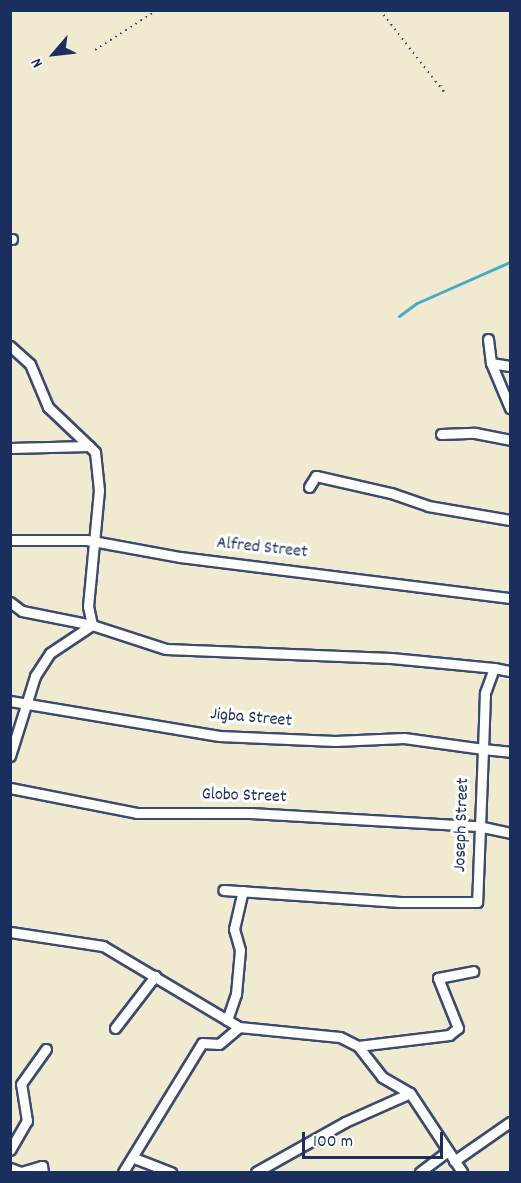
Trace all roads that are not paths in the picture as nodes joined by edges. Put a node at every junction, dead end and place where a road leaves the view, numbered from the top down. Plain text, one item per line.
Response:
1 (488, 339) dead end
2 (10, 346) edge
3 (491, 363) junction
4 (510, 366) edge
5 (510, 408) edge
6 (441, 434) dead end
7 (510, 440) edge
8 (89, 446) junction
9 (10, 448) edge
10 (309, 487) dead end
11 (510, 520) edge
12 (10, 540) edge
13 (97, 542) junction
14 (510, 598) edge
15 (10, 602) edge
16 (10, 609) edge
17 (22, 611) junction
18 (92, 625) junction
19 (494, 668) junction
20 (510, 671) edge
21 (18, 703) edge
22 (483, 749) junction
23 (510, 752) edge
24 (10, 756) edge
25 (10, 788) edge
26 (478, 826) junction
27 (510, 833) edge
28 (224, 890) dead end
29 (243, 891) junction
30 (10, 932) edge
31 (472, 971) dead end
32 (155, 976) junction
33 (227, 1020) junction
34 (239, 1027) junction
35 (115, 1028) dead end
36 (358, 1046) junction
37 (46, 1049) dead end
38 (410, 1093) junction
39 (510, 1122) edge
40 (10, 1150) edge
41 (447, 1152) junction
42 (134, 1158) junction
43 (454, 1161) junction
44 (10, 1168) edge
45 (43, 1173) edge
46 (123, 1173) edge
47 (171, 1173) edge
48 (256, 1173) edge
49 (420, 1173) edge
50 (462, 1173) edge

1 - 3 street
2 - 8 street
3 - 4 street
3 - 5 street
6 - 7 street
8 - 9 street
8 - 13 street
10 - 11 street
12 - 13 street, Alfred Street
13 - 14 street, Alfred Street
13 - 18 street
15 - 17 street
16 - 17 street
17 - 18 street
18 - 19 street
18 - 21 street
19 - 20 street
19 - 22 street, Joseph Street
21 - 22 street, Jigba Street
21 - 24 street
22 - 23 street, Jigba Street
22 - 26 street, Joseph Street
25 - 26 street, Globo Street
26 - 27 street, Globo Street
26 - 29 street, Joseph Street
28 - 29 street
29 - 33 street
30 - 32 street
31 - 36 street
32 - 33 street
32 - 35 street
33 - 34 street
34 - 36 street
34 - 42 street
36 - 38 street
37 - 40 street
38 - 41 street
38 - 48 street
39 - 43 street
41 - 43 street
41 - 49 street
42 - 46 street
42 - 47 street
43 - 50 street
44 - 45 street

